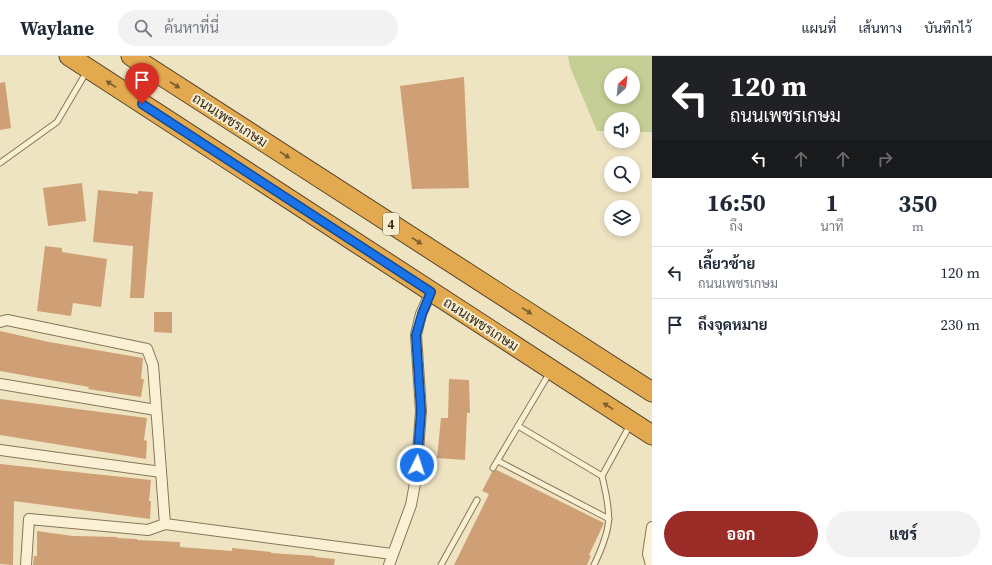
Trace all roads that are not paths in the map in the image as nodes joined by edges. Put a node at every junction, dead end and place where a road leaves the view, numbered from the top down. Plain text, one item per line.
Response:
1 (69, 56) edge
2 (132, 56) edge
3 (88, 68) junction
4 (0, 163) edge
5 (431, 292) junction
6 (0, 322) edge
7 (551, 370) junction
8 (0, 384) edge
9 (652, 392) edge
10 (156, 410) junction
11 (632, 422) junction
12 (518, 426) junction
13 (652, 435) edge
14 (0, 450) edge
15 (498, 461) junction
16 (493, 468) dead end
17 (161, 472) junction
18 (602, 476) junction
19 (477, 500) dead end
20 (609, 519) junction
21 (165, 524) junction
22 (652, 527) edge
23 (392, 554) junction
24 (26, 565) edge
25 (389, 565) edge
26 (441, 565) edge
27 (594, 565) edge
28 (651, 565) edge

1 - 3 highway, ถนนเพชรเกษม
2 -> 9 highway, ถนนเพชรเกษม / 4
3 - 4 lane
5 -> 3 highway, ถนนเพชรเกษม
5 - 7 highway, ถนนเพชรเกษม
5 - 23 street
6 - 10 street
11 -> 7 highway, ถนนเพชรเกษม
7 - 12 lane
8 - 10 street
10 - 17 street
11 - 13 highway, ถนนเพชรเกษม
11 - 18 lane
12 - 15 lane
12 - 18 lane
14 - 17 street
15 - 16 lane
15 - 20 lane
17 - 21 street
18 - 20 lane
19 - 26 lane
20 - 27 lane
21 - 23 street
21 - 24 street
22 - 28 street
23 - 25 street

